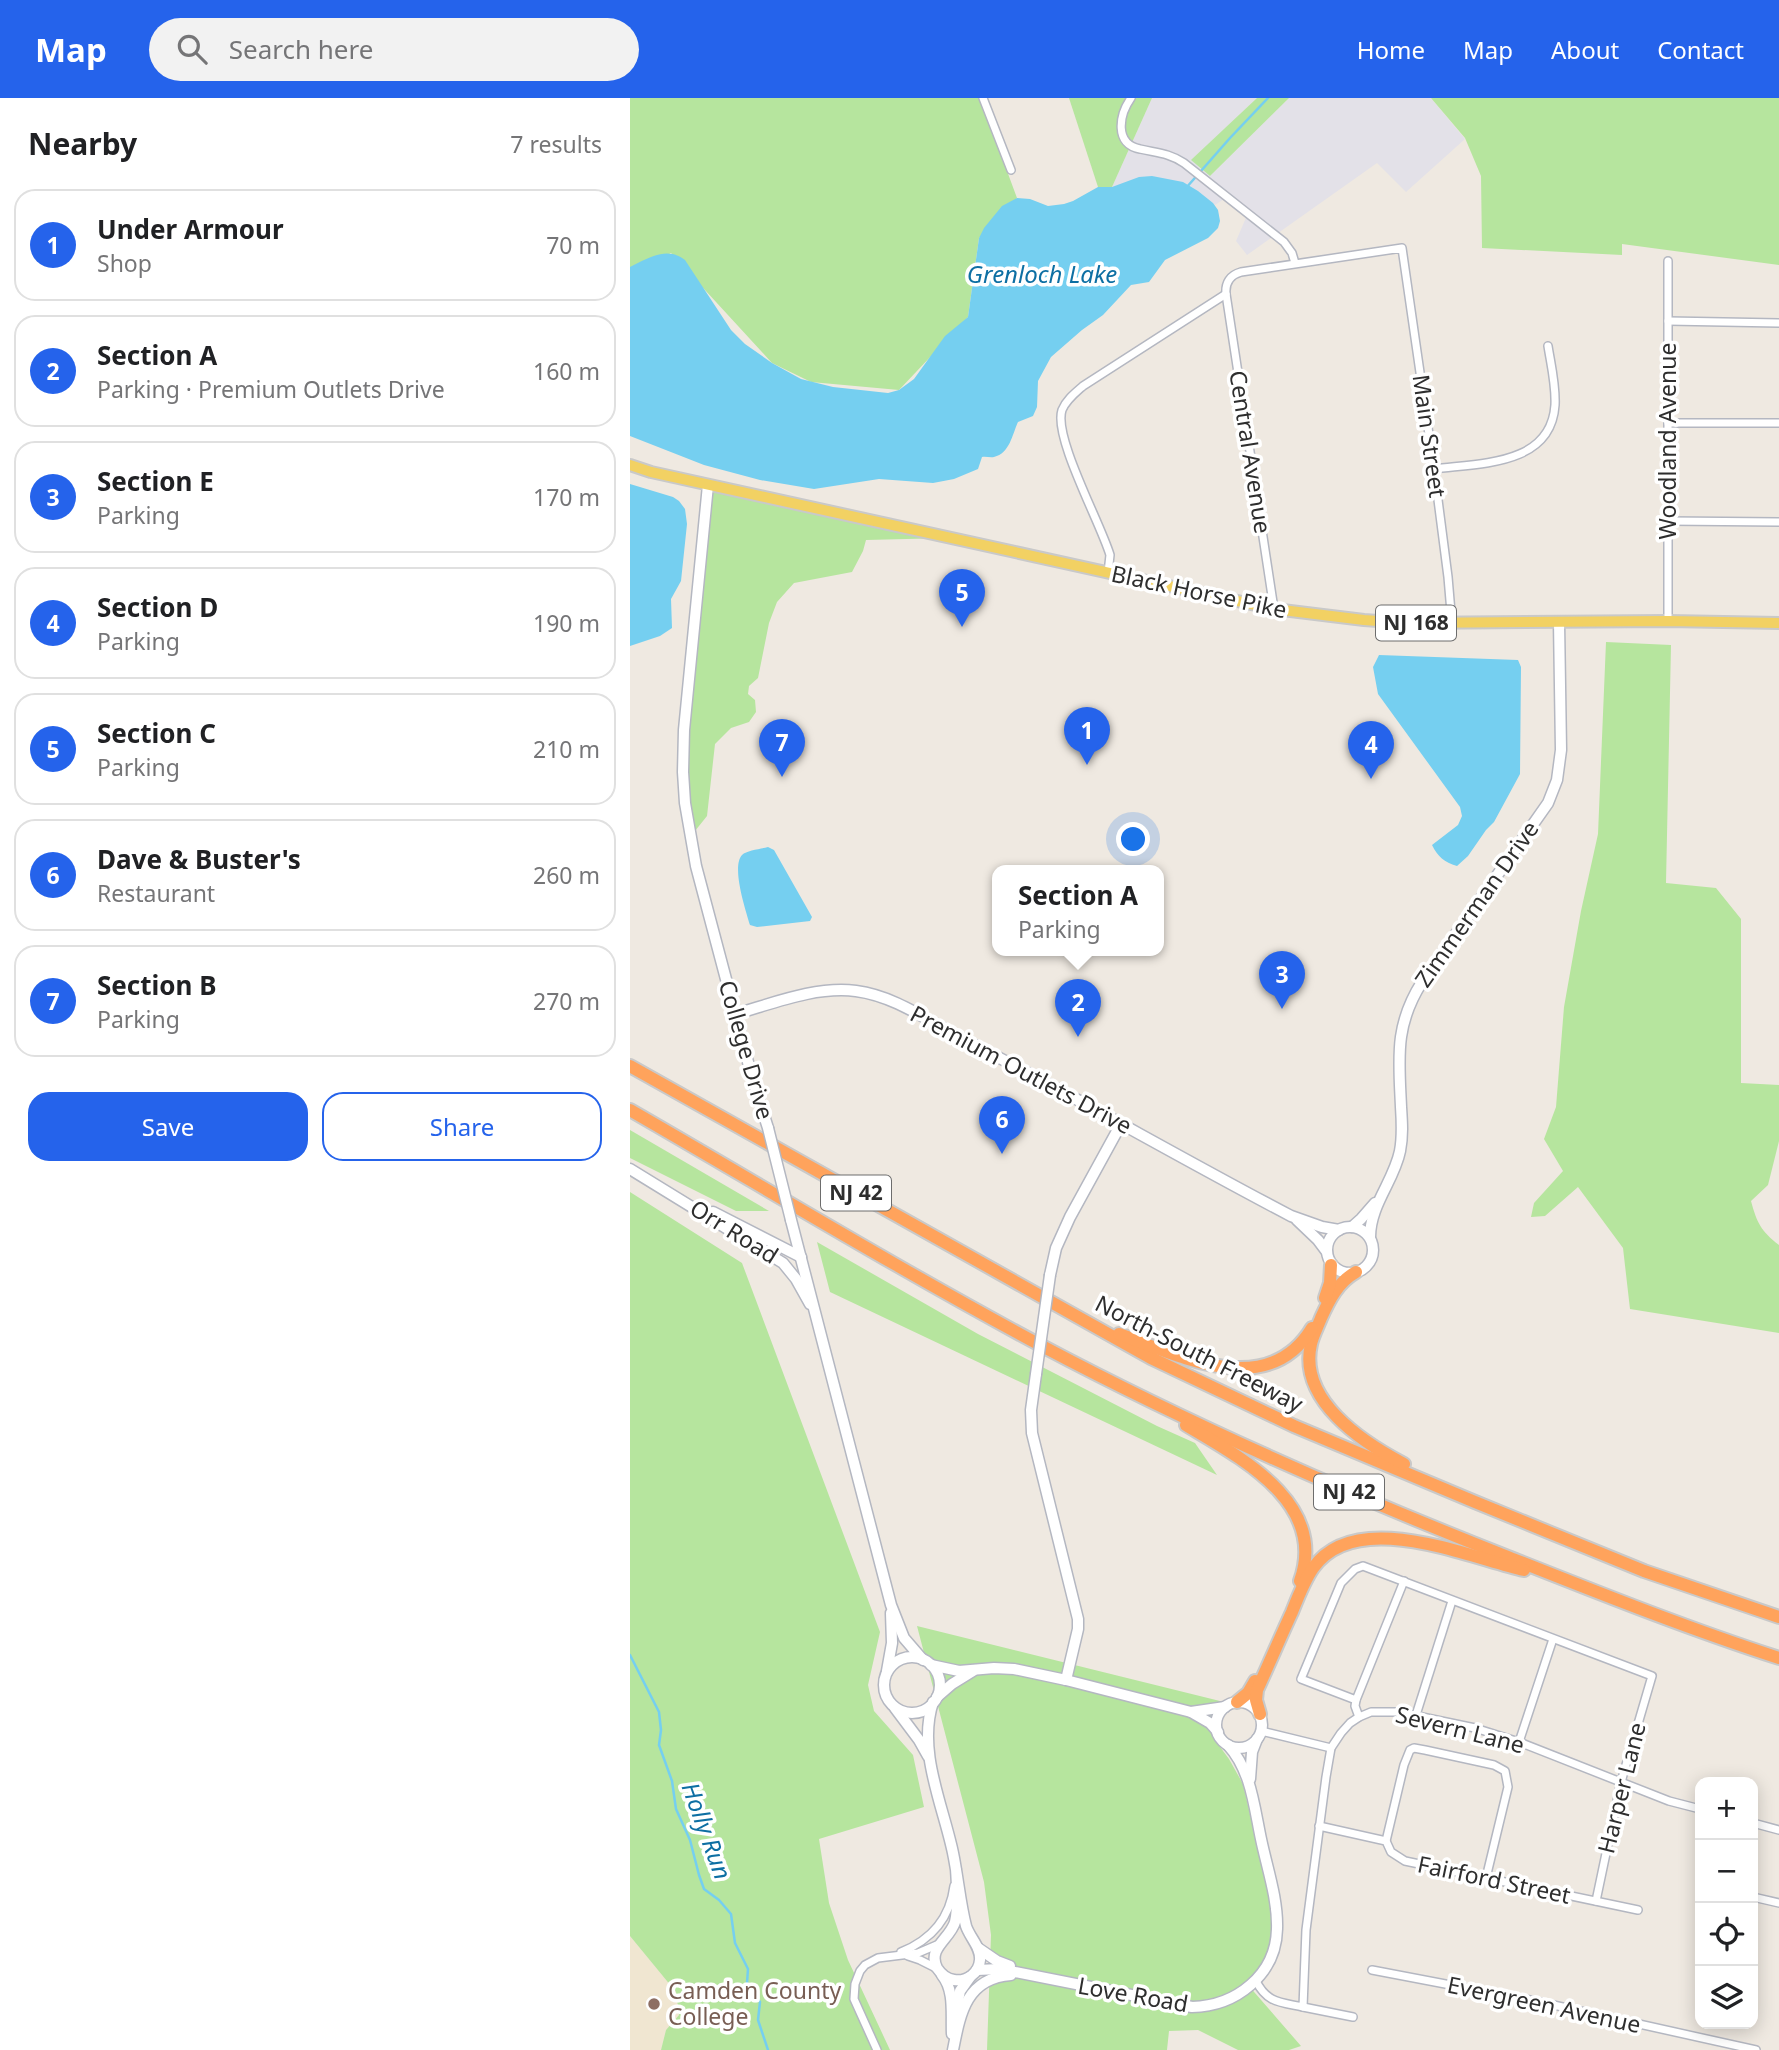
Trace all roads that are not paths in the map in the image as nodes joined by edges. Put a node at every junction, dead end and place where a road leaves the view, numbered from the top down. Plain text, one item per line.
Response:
1 (983, 98) edge
2 (1130, 98) edge
3 (1012, 170) dead end
4 (1668, 261) dead end
5 (1295, 264) junction
6 (1226, 294) junction
7 (1668, 321) junction
8 (1779, 323) edge
9 (1548, 346) dead end
10 (1668, 423) junction
11 (1779, 423) edge
12 (630, 465) edge
13 (1434, 469) junction
14 (708, 485) junction
15 (1668, 521) junction
16 (1779, 522) edge
17 (1108, 573) junction
18 (1274, 609) junction
19 (1668, 621) junction
20 (1559, 622) junction
21 (1779, 622) edge
22 (1451, 624) junction
23 (736, 1014) junction
24 (630, 1066) edge
25 (630, 1110) edge
26 (1121, 1124) junction
27 (630, 1169) edge
28 (1386, 1185) junction
29 (665, 1189) junction
30 (1291, 1216) junction
31 (1352, 1227) junction
32 (1339, 1230) junction
33 (1370, 1237) junction
34 (802, 1257) junction
35 (1329, 1259) junction
36 (1356, 1272) junction
37 (817, 1317) junction
38 (1084, 1320) junction
39 (1135, 1393) junction
40 (1475, 1502) junction
41 (1404, 1581) junction
42 (1568, 1581) junction
43 (1452, 1601) junction
44 (891, 1605) junction
45 (1779, 1617) edge
46 (1553, 1639) junction
47 (1779, 1658) edge
48 (927, 1662) junction
49 (973, 1671) junction
50 (885, 1677) junction
51 (1066, 1680) junction
52 (935, 1700) junction
53 (1356, 1700) junction
54 (1231, 1704) junction
55 (894, 1707) junction
56 (1191, 1712) junction
57 (1260, 1714) junction
58 (1416, 1715) junction
59 (1359, 1717) junction
60 (1218, 1732) junction
61 (1260, 1734) junction
62 (1519, 1742) junction
63 (1228, 1745) junction
64 (1331, 1748) junction
65 (930, 1760) junction
66 (1621, 1782) junction
67 (1250, 1787) junction
68 (1695, 1808) edge
69 (1758, 1824) edge
70 (1318, 1826) junction
71 (1779, 1830) edge
72 (1386, 1841) junction
73 (956, 1868) junction
74 (1486, 1878) junction
75 (1758, 1898) edge
76 (1596, 1901) junction
77 (1779, 1903) edge
78 (1638, 1910) dead end
79 (942, 1941) junction
80 (976, 1945) junction
81 (894, 1954) junction
82 (1372, 1970) dead end
83 (939, 1971) junction
84 (975, 1972) junction
85 (1054, 1980) junction
86 (1256, 1981) junction
87 (1303, 2007) junction
88 (1353, 2017) dead end
89 (877, 2050) edge
90 (952, 2050) edge
91 (1756, 2050) edge

1 - 3 street
2 - 5 street
4 - 7 street, Woodland Avenue
5 - 6 street
5 - 13 street, Main Street
6 - 17 street
6 - 18 street, Central Avenue
7 - 8 street
7 - 10 street, Woodland Avenue
9 - 13 street
10 - 11 street
10 - 15 street, Woodland Avenue
12 - 14 main road, Black Horse Pike / NJ 168
13 - 22 street, Main Street
14 - 17 main road, Black Horse Pike / NJ 168
14 - 23 street, College Drive
15 - 16 street
15 - 19 street, Woodland Avenue
17 - 18 main road, Black Horse Pike / NJ 168
18 - 22 main road, Black Horse Pike / NJ 168
19 - 20 main road, Black Horse Pike / NJ 168
19 - 21 main road, Black Horse Pike / NJ 168
20 - 22 main road, Black Horse Pike / NJ 168
20 - 28 street, Zimmerman Drive
23 - 26 street, Premium Outlets Drive
23 - 34 street, College Drive, bridge
24 - 38 highway, North-South Freeway / NJ 42
25 - 39 highway, NJ 42
26 - 30 street, Premium Outlets Drive
26 - 51 street, bridge
27 - 29 street, Orr Road
28 - 31 street, Zimmerman Drive
28 - 33 street, Zimmerman Drive
29 - 34 street, Orr Road
29 - 37 street, Orr Road
30 - 32 street, Premium Outlets Drive
30 - 35 street, Premium Outlets Drive
31 - 32 street
31 - 33 street
32 - 35 street
33 - 36 street
34 - 37 street, College Drive
35 - 36 street
35 - 38 highway
36 - 40 highway
37 - 44 street, College Drive
38 - 40 highway, North-South Freeway / NJ 42
39 - 42 highway, NJ 42
39 - 54 highway
40 - 45 highway, North-South Freeway / NJ 42
41 - 43 street
41 - 53 street
41 - 53 street
42 - 47 highway, NJ 42
42 - 57 highway
43 - 46 street
43 - 58 street
44 - 48 street, College Drive
44 - 50 street, College Drive
46 - 62 street
46 - 66 street, Harper Lane
48 - 49 street
48 - 50 street
48 - 52 street
49 - 51 street
49 - 52 street
50 - 55 street
51 - 56 street
52 - 55 street
52 - 65 street
53 - 59 street
54 - 56 street
54 - 57 street
54 - 60 street
55 - 65 street
56 - 60 street
57 - 61 street
58 - 59 street, Severn Lane
58 - 62 street, Severn Lane
59 - 64 street
60 - 63 street
61 - 63 street
61 - 64 street
61 - 67 street, Love Road
62 - 66 street, Severn Lane
63 - 67 street, Love Road
64 - 70 street
65 - 73 street
66 - 68 street, Severn Lane
66 - 76 street, Harper Lane
67 - 86 street, Love Road
69 - 71 street
70 - 72 street, Fairford Street
70 - 87 street
72 - 74 street, Fairford Street
72 - 74 street
73 - 79 street
73 - 80 street
73 - 81 street
74 - 76 street, Fairford Street
75 - 77 street
76 - 78 street, Fairford Street
79 - 80 street
79 - 81 street
79 - 83 street
80 - 84 street
80 - 85 street, Love Road
81 - 83 street
81 - 89 street
82 - 91 street, Evergreen Avenue
83 - 84 street
83 - 90 street
84 - 85 street, Love Road
84 - 90 street
85 - 86 street, Love Road
85 - 90 street
86 - 87 street
87 - 88 street

